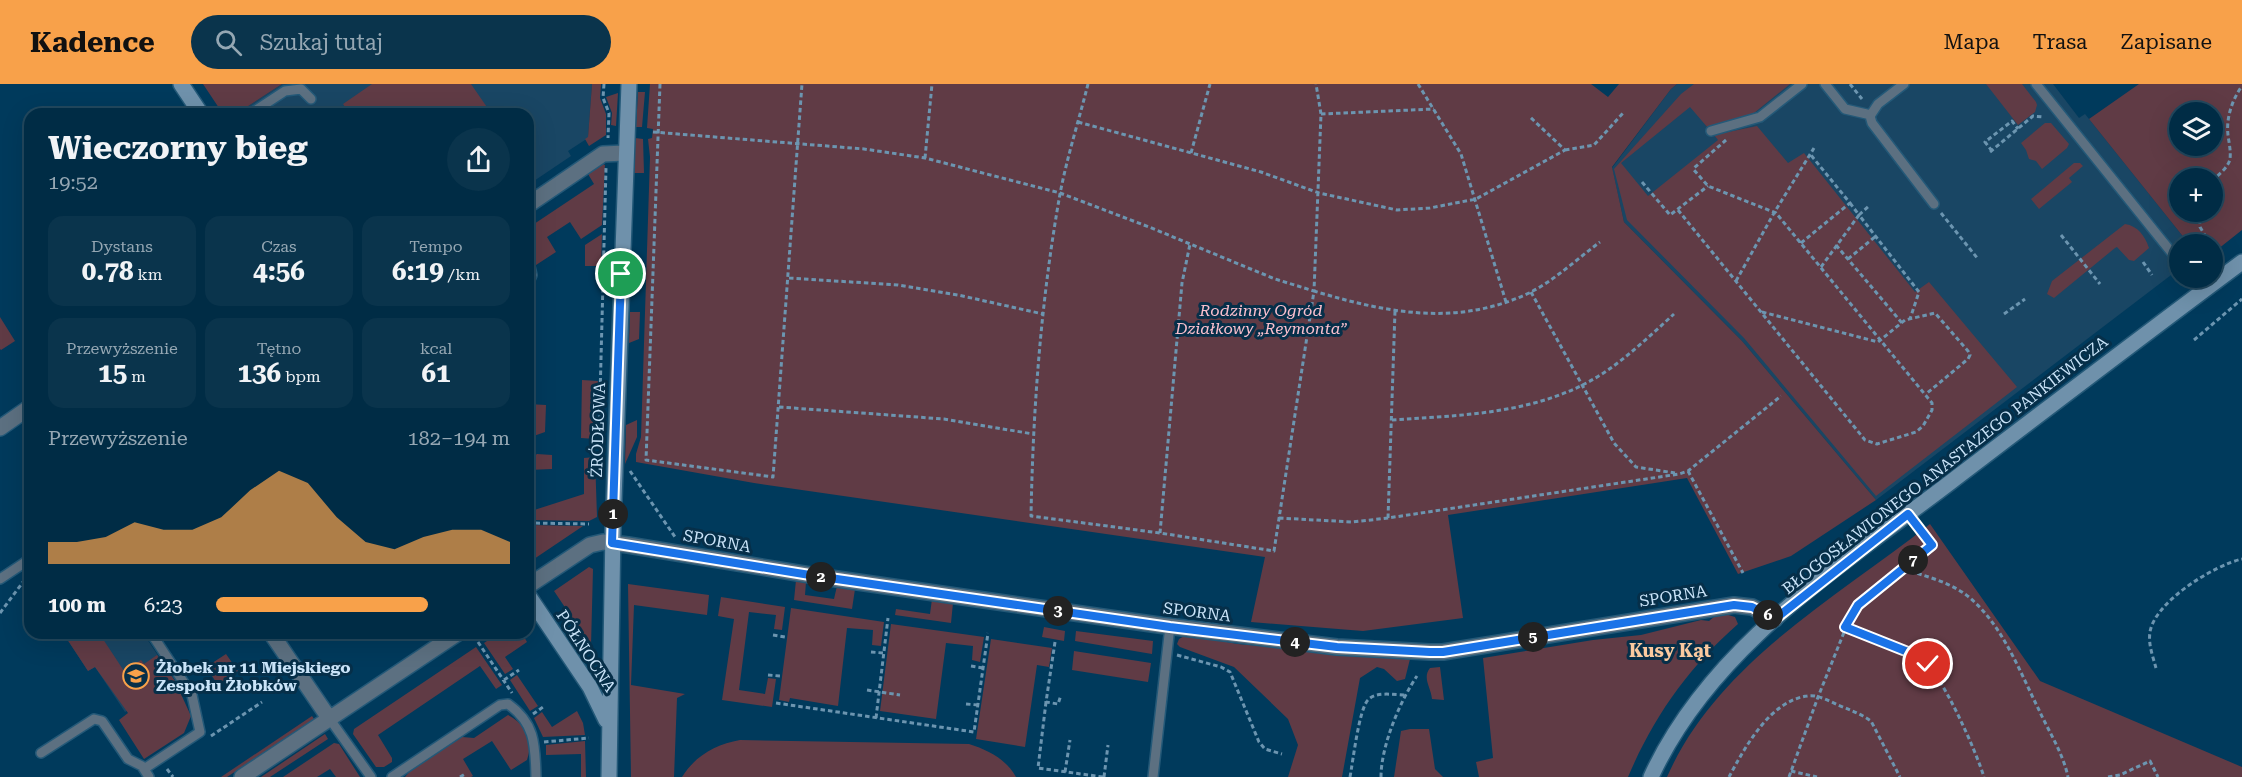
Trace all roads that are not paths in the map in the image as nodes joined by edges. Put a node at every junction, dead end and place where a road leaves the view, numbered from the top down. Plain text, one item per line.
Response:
1 (181, 84) edge
2 (629, 84) edge
3 (1802, 84) edge
4 (1825, 84) edge
5 (1904, 84) edge
6 (2036, 84) edge
7 (311, 99) dead end
8 (197, 108) edge
9 (260, 108) edge
10 (1871, 115) junction
11 (1711, 131) dead end
12 (625, 153) junction
13 (534, 201) edge
14 (1934, 204) dead end
15 (2169, 249) edge
16 (2240, 267) edge
17 (2199, 288) edge
18 (2202, 291) junction
19 (24, 411) edge
20 (0, 428) edge
21 (612, 543) junction
22 (24, 563) edge
23 (0, 579) edge
24 (534, 582) edge
25 (534, 604) edge
26 (1775, 619) junction
27 (1170, 627) junction
28 (155, 639) edge
29 (275, 639) edge
30 (449, 639) edge
31 (329, 718) junction
32 (609, 729) junction
33 (41, 753) dead end
34 (146, 773) edge
35 (242, 777) edge
36 (371, 777) edge
37 (392, 777) edge
38 (536, 777) edge
39 (609, 777) edge
40 (1153, 777) edge
41 (1651, 777) edge

1 - 8 street
2 - 12 street, ŹRÓDŁOWA
3 - 11 lane
4 - 10 lane
5 - 10 lane
6 - 15 lane
7 - 9 lane
10 - 14 lane
12 - 13 street
12 - 21 street, ŹRÓDŁOWA
16 - 18 street, BŁOGOSŁAWIONEGO ANASTAZEGO PANKIEWICZA
17 - 18 lane
18 - 26 street, BŁOGOSŁAWIONEGO ANASTAZEGO PANKIEWICZA
19 - 20 street
21 - 24 street
21 - 27 street, SPORNA
21 - 32 street, ŹRÓDŁOWA
22 - 23 lane
25 - 32 street, PÓŁNOCNA
26 - 27 street, SPORNA
26 - 41 street, BŁOGOSŁAWIONEGO ANASTAZEGO PANKIEWICZA
27 - 40 lane
28 - 34 lane
29 - 31 street
30 - 31 street
31 - 35 street
31 - 36 lane
32 - 39 street, ŹRÓDŁOWA
33 - 34 lane
37 - 38 lane

